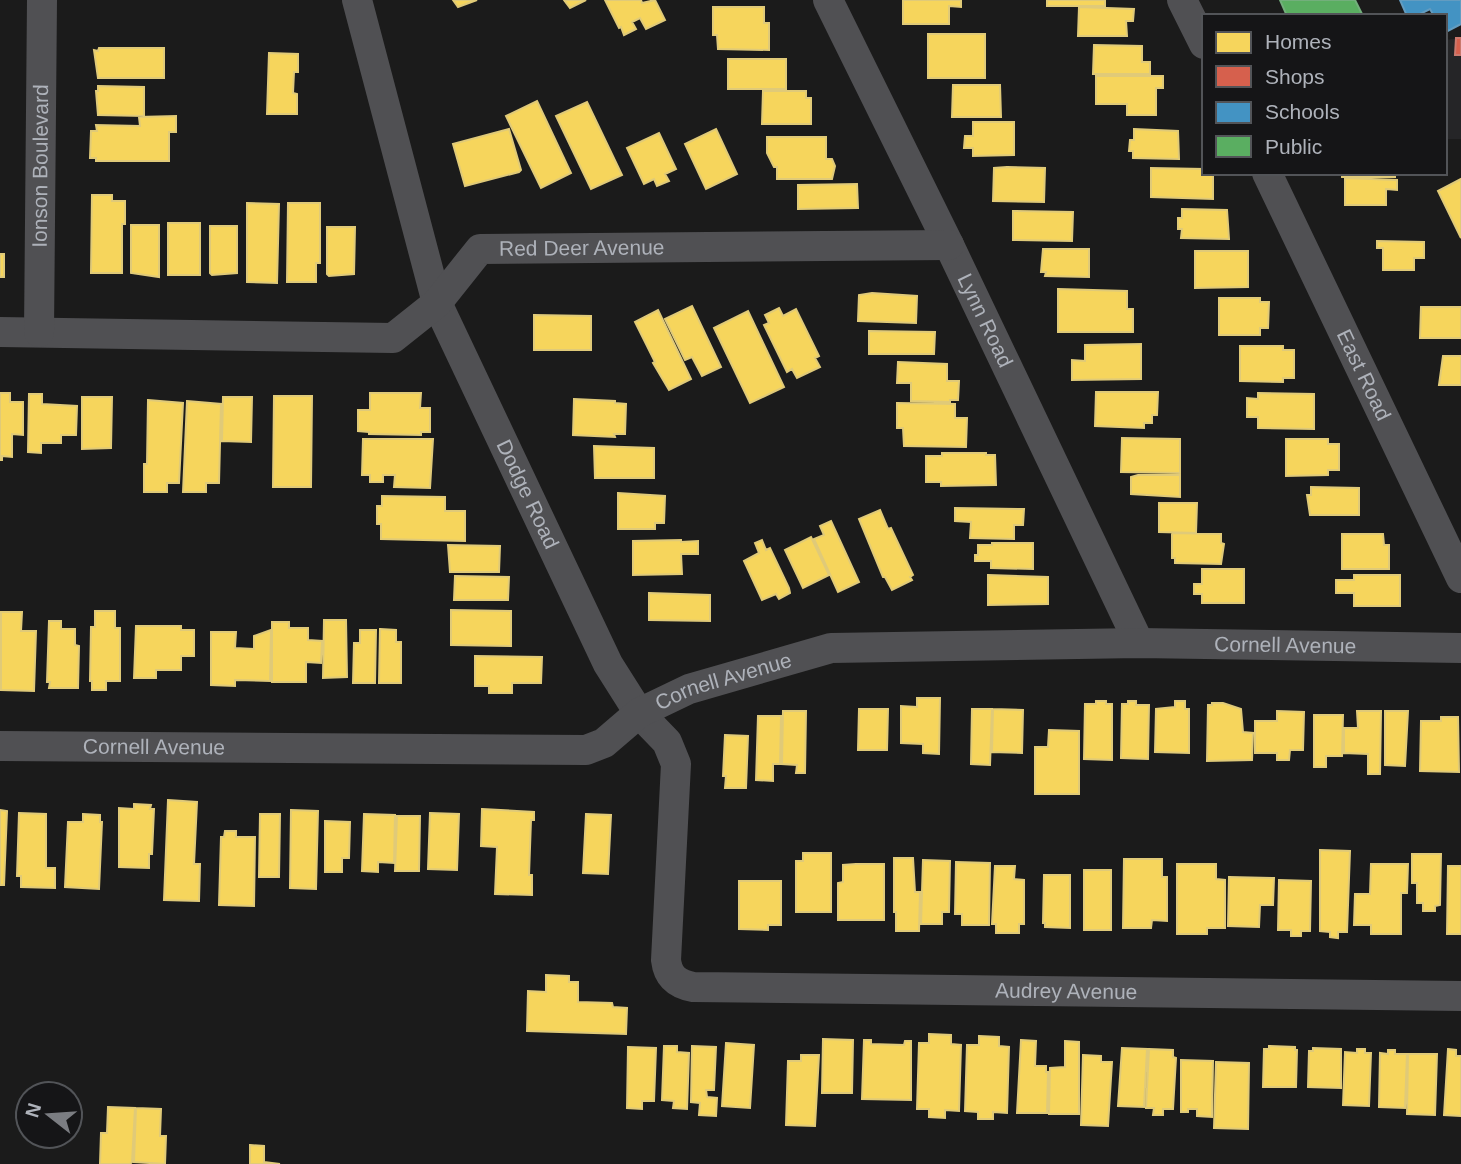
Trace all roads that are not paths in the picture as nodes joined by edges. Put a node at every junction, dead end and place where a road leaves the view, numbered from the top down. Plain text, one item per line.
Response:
1 (42, 0) edge
2 (357, 0) edge
3 (828, 0) edge
4 (1182, 0) edge
5 (1202, 40) edge
6 (1268, 175) edge
7 (949, 245) junction
8 (437, 303) junction
9 (0, 332) edge
10 (39, 332) junction
11 (1461, 578) edge
12 (1139, 643) junction
13 (1461, 648) edge
14 (639, 713) junction
15 (0, 746) edge
16 (673, 978) joint
17 (1461, 996) edge

1 - 10 street, Ionson Boulevard
2 - 8 street, Dodge Road
3 - 7 street, Lynn Road
4 - 5 street
6 - 11 street, East Road
7 - 8 street, Red Deer Avenue
7 - 12 street, Lynn Road
8 - 10 street, Red Deer Avenue
8 - 14 street, Dodge Road
9 - 10 street, Red Deer Avenue
12 - 13 street, Cornell Avenue
12 - 14 street, Cornell Avenue
14 - 15 street, Cornell Avenue
14 - 16 street, Dodge Road
16 - 17 street, Audrey Avenue

